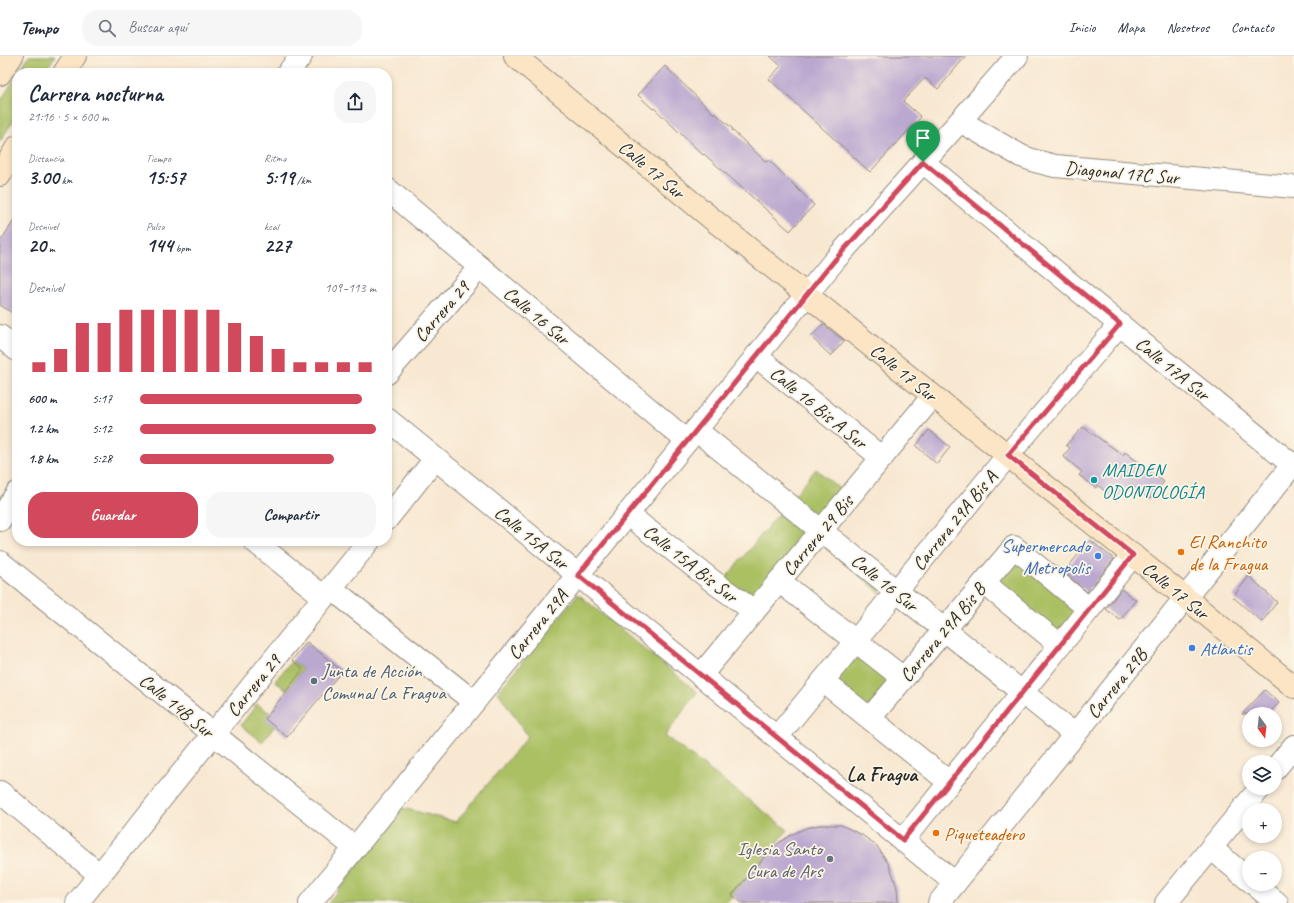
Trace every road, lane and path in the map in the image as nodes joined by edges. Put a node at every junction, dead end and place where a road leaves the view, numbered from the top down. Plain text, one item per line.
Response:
1 (12, 56) edge
2 (75, 56) edge
3 (301, 56) edge
4 (515, 56) edge
5 (1017, 56) edge
6 (67, 68) edge
7 (292, 68) edge
8 (0, 74) edge
9 (960, 121) junction
10 (12, 155) edge
11 (923, 162) junction
12 (0, 175) edge
13 (1294, 187) edge
14 (392, 193) edge
15 (480, 266) junction
16 (806, 294) junction
17 (1120, 324) junction
18 (0, 336) edge
19 (12, 346) edge
20 (756, 356) junction
21 (392, 367) edge
22 (933, 396) junction
23 (392, 424) edge
24 (692, 435) junction
25 (1008, 455) junction
26 (882, 458) junction
27 (436, 459) junction
28 (1294, 465) edge
29 (12, 500) edge
30 (392, 513) edge
31 (627, 514) junction
32 (0, 520) edge
33 (821, 530) junction
34 (261, 546) edge
35 (365, 546) edge
36 (1133, 555) junction
37 (0, 562) edge
38 (578, 575) junction
39 (779, 581) junction
40 (984, 583) junction
41 (896, 591) junction
42 (328, 593) junction
43 (1186, 598) junction
44 (1089, 609) junction
45 (754, 611) junction
46 (945, 629) junction
47 (856, 641) junction
48 (1060, 645) junction
49 (701, 675) junction
50 (903, 678) junction
51 (823, 681) junction
52 (1294, 687) edge
53 (1022, 692) junction
54 (474, 702) junction
55 (870, 718) junction
56 (214, 734) junction
57 (1074, 734) junction
58 (777, 737) junction
59 (1294, 746) edge
60 (1282, 761) edge
61 (950, 782) junction
62 (0, 792) edge
63 (1254, 795) edge
64 (903, 840) junction
65 (355, 848) junction
66 (1211, 848) junction
67 (1242, 874) edge
68 (100, 875) junction
69 (955, 883) junction
70 (1262, 891) edge
71 (77, 903) edge
72 (310, 903) edge
73 (939, 903) edge
74 (1166, 903) edge
75 (1277, 903) edge

1 - 8 street
2 - 6 street
3 - 7 street
4 - 16 street, Calle 17 Sur
5 - 9 street, Carrera 29A
9 - 11 street, Carrera 29A
9 - 13 street, Diagonal 17C Sur
10 - 12 street
11 - 16 street, Carrera 29A
11 - 17 street, Calle 17A Sur
14 - 15 street, Calle 16 Sur
15 - 21 street, Carrera 29
15 - 24 street, Calle 16 Sur
16 - 20 street, Carrera 29A
16 - 22 street, Calle 17 Sur
17 - 25 street, Carrera 29A Bis A
17 - 28 street, Calle 17A Sur
18 - 19 street
20 - 24 street, Carrera 29A
20 - 26 street, Calle 16 Bis A Sur
22 - 25 street, Calle 17 Sur
22 - 26 street, Carrera 29 Bis
23 - 27 street, Calle 15A Sur
24 - 31 street, Carrera 29A
24 - 33 street, Calle 16 Sur
25 - 36 street, Calle 17 Sur
25 - 41 street, Carrera 29A Bis A
26 - 33 street, Carrera 29 Bis
27 - 30 street
27 - 38 street, Calle 15A Sur
28 - 43 street, Carrera 29B
29 - 32 street
31 - 38 street, Carrera 29A
31 - 45 street, Calle 15A Bis Sur
33 - 39 street, Carrera 29 Bis
33 - 41 street, Calle 16 Sur
34 - 42 street
35 - 42 street, Carrera 29
36 - 43 street, Calle 17 Sur
36 - 44 street
37 - 56 street, Calle 14B Sur
38 - 49 street, Calle 15A Sur
38 - 54 street, Carrera 29A
39 - 45 street, Carrera 29 Bis
39 - 47 street
40 - 44 street, Carrera 29A Bis B
40 - 46 street, Carrera 29A Bis B
40 - 48 street
41 - 46 street, Calle 16 Sur
41 - 47 street, Carrera 29A Bis A
42 - 54 street
42 - 56 street, Carrera 29
43 - 52 street, Calle 17 Sur
43 - 57 street, Carrera 29B
44 - 48 street
45 - 49 street, Carrera 29 Bis
46 - 50 street, Carrera 29A Bis B
46 - 53 street, Calle 16 Sur
47 - 50 street
47 - 51 street, Carrera 29A Bis A
48 - 53 street
49 - 58 street, Calle 15A Sur
50 - 55 street, Carrera 29A Bis B
51 - 55 street
51 - 58 street, Carrera 29A Bis A
53 - 57 street, Calle 16 Sur
53 - 61 street
54 - 65 street, Carrera 29A
55 - 61 street
56 - 65 street, Calle 14B Sur
56 - 68 street, Carrera 29
57 - 69 street, Carrera 29B
58 - 64 street, Calle 15A Sur
59 - 60 street
61 - 64 street
62 - 68 street
63 - 66 street
64 - 69 street, Calle 15A Sur
65 - 72 street, Carrera 29A
66 - 67 street
66 - 74 street
68 - 71 street, Carrera 29
69 - 73 street, Carrera 29B
70 - 75 street

